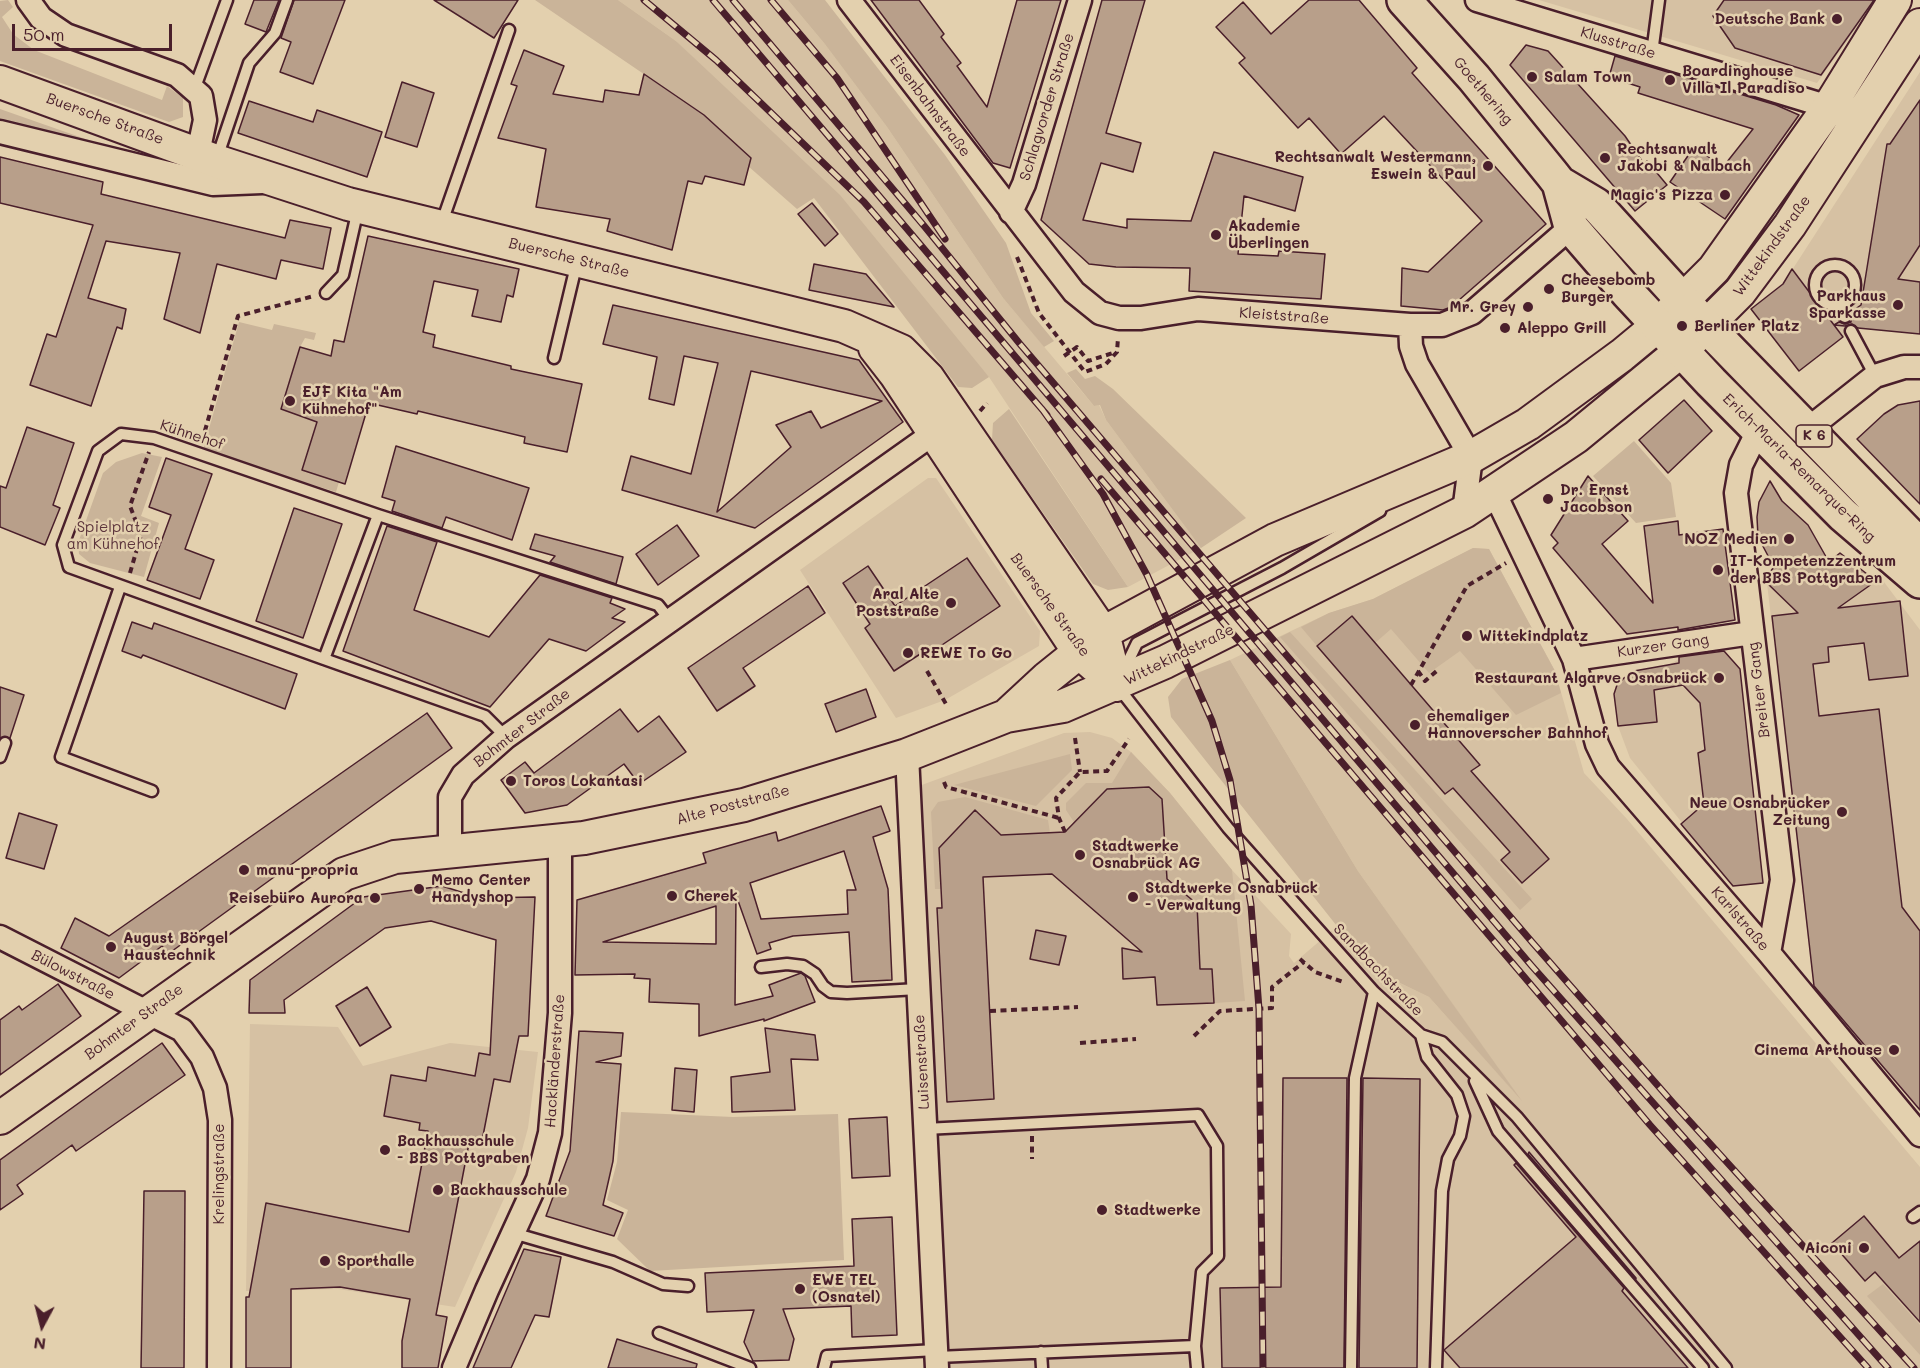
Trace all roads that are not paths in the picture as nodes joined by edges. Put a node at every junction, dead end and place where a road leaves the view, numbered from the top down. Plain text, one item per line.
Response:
1 (28, 0) edge
2 (226, 0) edge
3 (287, 0) edge
4 (849, 0) edge
5 (1080, 0) edge
6 (1404, 0) edge
7 (1477, 0) edge
8 (1659, 0) edge
9 (1895, 0) edge
10 (1920, 25) edge
11 (509, 30) dead end
12 (1652, 53) junction
13 (0, 82) edge
14 (194, 90) junction
15 (1828, 107) junction
16 (0, 132) edge
17 (207, 157) junction
18 (277, 182) junction
19 (1559, 183) junction
20 (359, 207) junction
21 (1011, 212) junction
22 (440, 226) junction
23 (1571, 228) junction
24 (578, 260) junction
25 (326, 293) road end
26 (1683, 301) junction
27 (1840, 305) dead end
28 (1845, 317) dead end
29 (1410, 325) junction
30 (1657, 326) junction
31 (1851, 331) dead end
32 (861, 332) junction
33 (1695, 338) junction
34 (554, 358) dead end
35 (1920, 367) edge
36 (1875, 376) junction
37 (1759, 429) junction
38 (1808, 429) junction
39 (934, 433) junction
40 (1471, 457) junction
41 (1495, 494) junction
42 (1464, 512) junction
43 (378, 515) junction
44 (1895, 519) junction
45 (1920, 546) edge
46 (1920, 581) edge
47 (122, 587) junction
48 (669, 619) junction
49 (1752, 633) junction
50 (1091, 643) junction
51 (324, 659) junction
52 (1574, 659) junction
53 (1116, 685) junction
54 (1006, 716) junction
55 (506, 737) junction
56 (5, 743) dead end
57 (907, 755) junction
58 (0, 757) edge
59 (152, 791) dead end
60 (560, 842) junction
61 (450, 851) junction
62 (0, 937) edge
63 (1769, 953) junction
64 (761, 967) dead end
65 (918, 989) junction
66 (1374, 992) junction
67 (146, 1012) junction
68 (1421, 1035) junction
69 (1473, 1076) junction
70 (0, 1118) edge
71 (925, 1129) junction
72 (1920, 1135) edge
73 (513, 1233) junction
74 (688, 1286) dead end
75 (659, 1333) dead end
76 (1195, 1346) junction
77 (1041, 1352) junction
78 (937, 1358) edge
79 (219, 1368) edge
80 (454, 1368) edge
81 (750, 1368) edge
82 (824, 1368) edge
83 (1042, 1368) edge
84 (1197, 1368) edge
85 (1351, 1368) edge
86 (1436, 1368) edge
87 (1703, 1368) edge
88 (1726, 1368) edge

1 - 14 street
2 - 14 lane
3 - 17 lane
4 - 21 street, Eisenbahnstraße
5 - 21 street, Schlagvorder Straße
6 - 19 main road, Goethering
7 - 12 street, Klusstraße
8 - 12 lane
9 - 15 main road
10 - 33 main road, Wittekindstraße
11 - 22 lane
12 - 15 street, Klusstraße
13 - 17 main road, Buersche Straße
14 - 17 street
15 - 26 main road
16 - 18 street, Buersche Straße
17 - 18 main road, Buersche Straße
18 - 20 main road, Buersche Straße
19 - 23 main road, Goethering
19 - 26 main road, Goethering
20 - 22 main road, Buersche Straße
20 - 25 lane
21 - 29 street, Kleiststraße
22 - 24 main road, Buersche Straße
23 - 29 street, Kleiststraße
23 - 30 main road, Goethering
24 - 32 main road, Buersche Straße
24 - 34 lane
26 - 30 main road
26 - 33 main road, Erich-Maria-Remarque-Ring / K 6
27 - 28 lane
29 - 40 street
30 - 33 main road
30 - 40 main road
31 - 36 lane
32 - 39 main road, Buersche Straße
32 - 50 main road, Buersche Straße
33 - 37 main road, Erich-Maria-Remarque-Ring / K 6
33 - 38 main road, Erich-Maria-Remarque-Ring / K 6
33 - 41 main road, Wittekindstraße
33 - 44 main road
35 - 36 street
36 - 38 street
37 - 46 main road, Erich-Maria-Remarque-Ring / K 6
37 - 49 street, Breiter Gang
38 - 44 main road, Erich-Maria-Remarque-Ring / K 6
39 - 48 street, Bohmter Straße
39 - 50 main road, Buersche Straße
40 - 42 street
40 - 50 main road
40 - 53 lane, Wittekindstraße
41 - 42 main road, Wittekindstraße
41 - 52 street
42 - 53 main road, Wittekindstraße
43 - 47 lane, Kühnehof
43 - 48 lane, Kühnehof
43 - 51 lane
44 - 45 main road, Erich-Maria-Remarque-Ring / K 6
47 - 51 lane, Kühnehof
47 - 59 lane
48 - 55 street, Bohmter Straße
49 - 52 street, Kurzer Gang
49 - 63 street, Breiter Gang
50 - 53 main road, Buersche Straße
50 - 54 main road, Alte Poststraße
51 - 55 lane, Kühnehof
52 - 63 street, Karlstraße
53 - 54 main road, Alte Poststraße
53 - 66 lane, Sandbachstraße
54 - 57 main road, Alte Poststraße
55 - 61 street, Bohmter Straße
56 - 58 lane
57 - 60 main road, Alte Poststraße
57 - 65 street, Luisenstraße
60 - 61 main road, Alte Poststraße
60 - 73 street, Hackländerstraße
61 - 67 main road, Bohmter Straße
62 - 67 street, Bülowstraße
63 - 72 street, Karlstraße
64 - 65 lane
65 - 71 street, Luisenstraße
66 - 68 lane, Sandbachstraße
66 - 85 lane
67 - 70 main road, Bohmter Straße
67 - 79 street, Krelingstraße
68 - 69 lane, Sandbachstraße
68 - 86 lane
69 - 87 lane
69 - 88 lane, Sandbachstraße
71 - 76 lane
71 - 78 street, Luisenstraße
73 - 74 lane
73 - 80 street, Hackländerstraße
75 - 81 lane
76 - 77 lane
76 - 84 lane
77 - 78 lane
77 - 83 lane
78 - 82 lane

